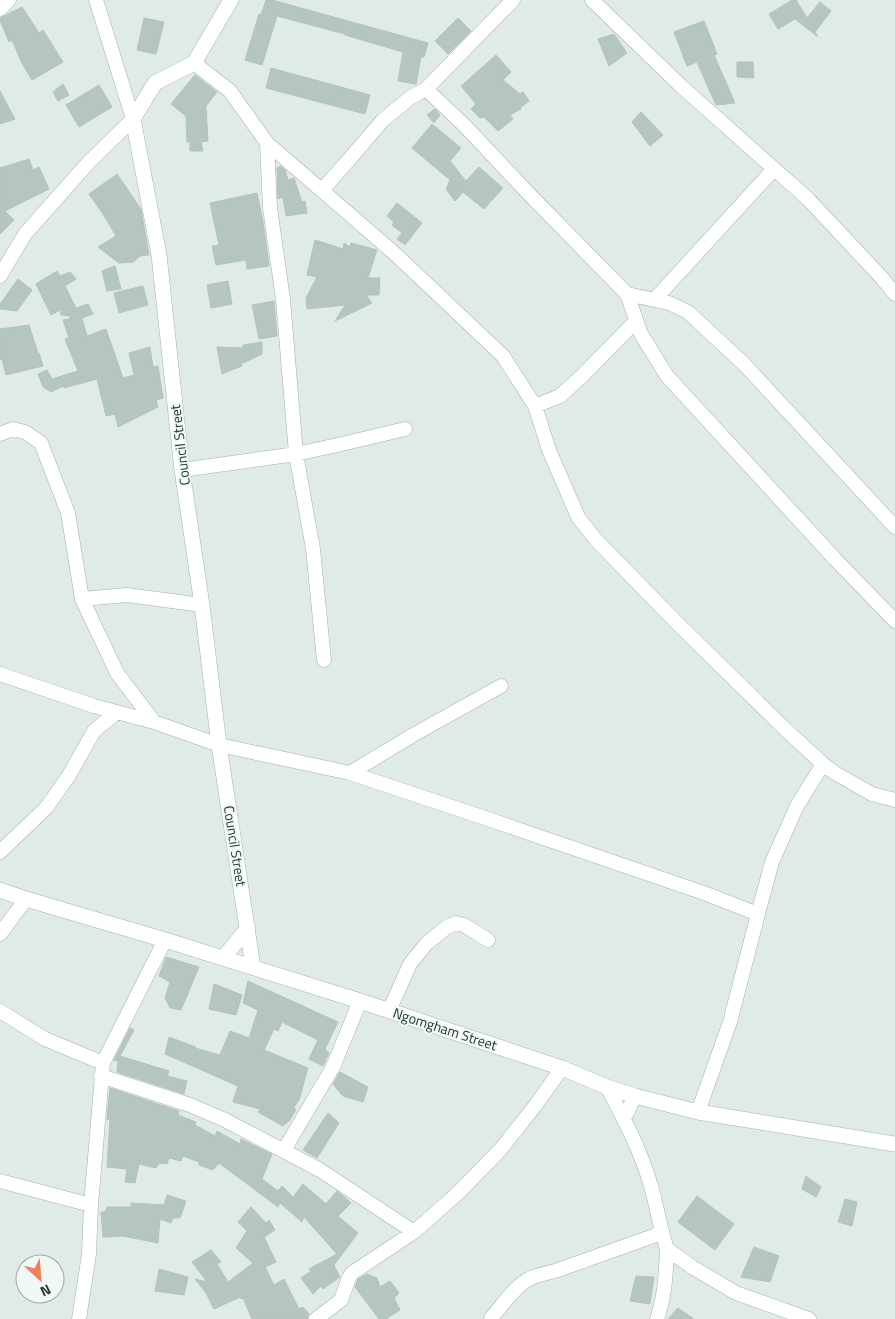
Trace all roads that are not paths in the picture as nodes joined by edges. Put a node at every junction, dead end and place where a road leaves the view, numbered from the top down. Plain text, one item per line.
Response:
1 (8, 0) edge
2 (96, 0) edge
3 (231, 0) edge
4 (513, 0) edge
5 (592, 0) edge
6 (0, 9) edge
7 (194, 63) junction
8 (426, 89) junction
9 (133, 118) junction
10 (267, 143) junction
11 (774, 169) junction
12 (322, 190) junction
13 (0, 276) edge
14 (627, 294) junction
15 (895, 294) edge
16 (655, 300) junction
17 (636, 321) junction
18 (535, 406) junction
19 (404, 429) dead end
20 (0, 434) edge
21 (296, 454) junction
22 (182, 470) junction
23 (895, 527) edge
24 (82, 599) junction
25 (202, 605) junction
26 (895, 621) edge
27 (324, 660) dead end
28 (0, 674) edge
29 (501, 686) dead end
30 (94, 706) junction
31 (117, 712) junction
32 (154, 722) junction
33 (94, 731) junction
34 (218, 745) junction
35 (823, 764) junction
36 (350, 773) junction
37 (895, 800) edge
38 (0, 852) edge
39 (0, 890) edge
40 (26, 898) junction
41 (758, 914) junction
42 (248, 928) junction
43 (0, 934) edge
44 (165, 940) junction
45 (488, 940) dead end
46 (223, 958) junction
47 (253, 967) junction
48 (360, 1001) junction
49 (389, 1010) junction
50 (0, 1011) edge
51 (562, 1068) junction
52 (102, 1070) junction
53 (607, 1088) junction
54 (635, 1096) junction
55 (698, 1112) junction
56 (624, 1119) junction
57 (895, 1144) edge
58 (284, 1150) junction
59 (0, 1181) edge
60 (91, 1205) junction
61 (414, 1232) junction
62 (662, 1232) junction
63 (667, 1249) junction
64 (491, 1318) edge
65 (79, 1319) edge
66 (316, 1319) edge
67 (657, 1319) edge
68 (808, 1319) edge

1 - 6 street
2 - 9 street
3 - 7 street
4 - 8 street
5 - 11 street
7 - 9 street
7 - 10 street
8 - 12 street
8 - 14 street
9 - 13 street
9 - 22 street, Council Street
10 - 12 street
10 - 21 street
11 - 15 street
11 - 16 street
12 - 18 street
14 - 16 street
14 - 17 street
16 - 23 street
17 - 18 street
17 - 26 street
18 - 35 street
19 - 21 street
20 - 24 street
21 - 22 street
21 - 27 street
22 - 25 street, Council Street
24 - 25 street
24 - 32 street
25 - 34 street, Council Street
28 - 30 street
29 - 36 street
30 - 31 street
30 - 33 street
31 - 32 street
31 - 33 street
32 - 34 street
33 - 38 street
34 - 36 street
34 - 42 street, Council Street
35 - 37 street
35 - 41 street
36 - 41 street
39 - 40 street, Ngomgham Street
40 - 43 street
40 - 44 street, Ngomgham Street
41 - 55 street
42 - 46 street
42 - 47 street, Council Street
44 - 46 street, Ngomgham Street
44 - 52 street
45 - 49 street
46 - 47 street, Ngomgham Street
47 - 48 street, Ngomgham Street
48 - 49 street, Ngomgham Street
48 - 58 street
49 - 51 street, Ngomgham Street
50 - 52 street
51 - 53 street, Ngomgham Street
51 - 61 street
52 - 58 street
52 - 60 street
53 - 54 street, Ngomgham Street
53 - 56 street
54 - 55 street, Ngomgham Street
54 - 56 street
55 - 57 street, Ngomgham Street
56 - 62 street
58 - 61 street
59 - 60 street
60 - 65 street
61 - 66 street
62 - 63 street
62 - 64 street
63 - 67 street
63 - 68 street

